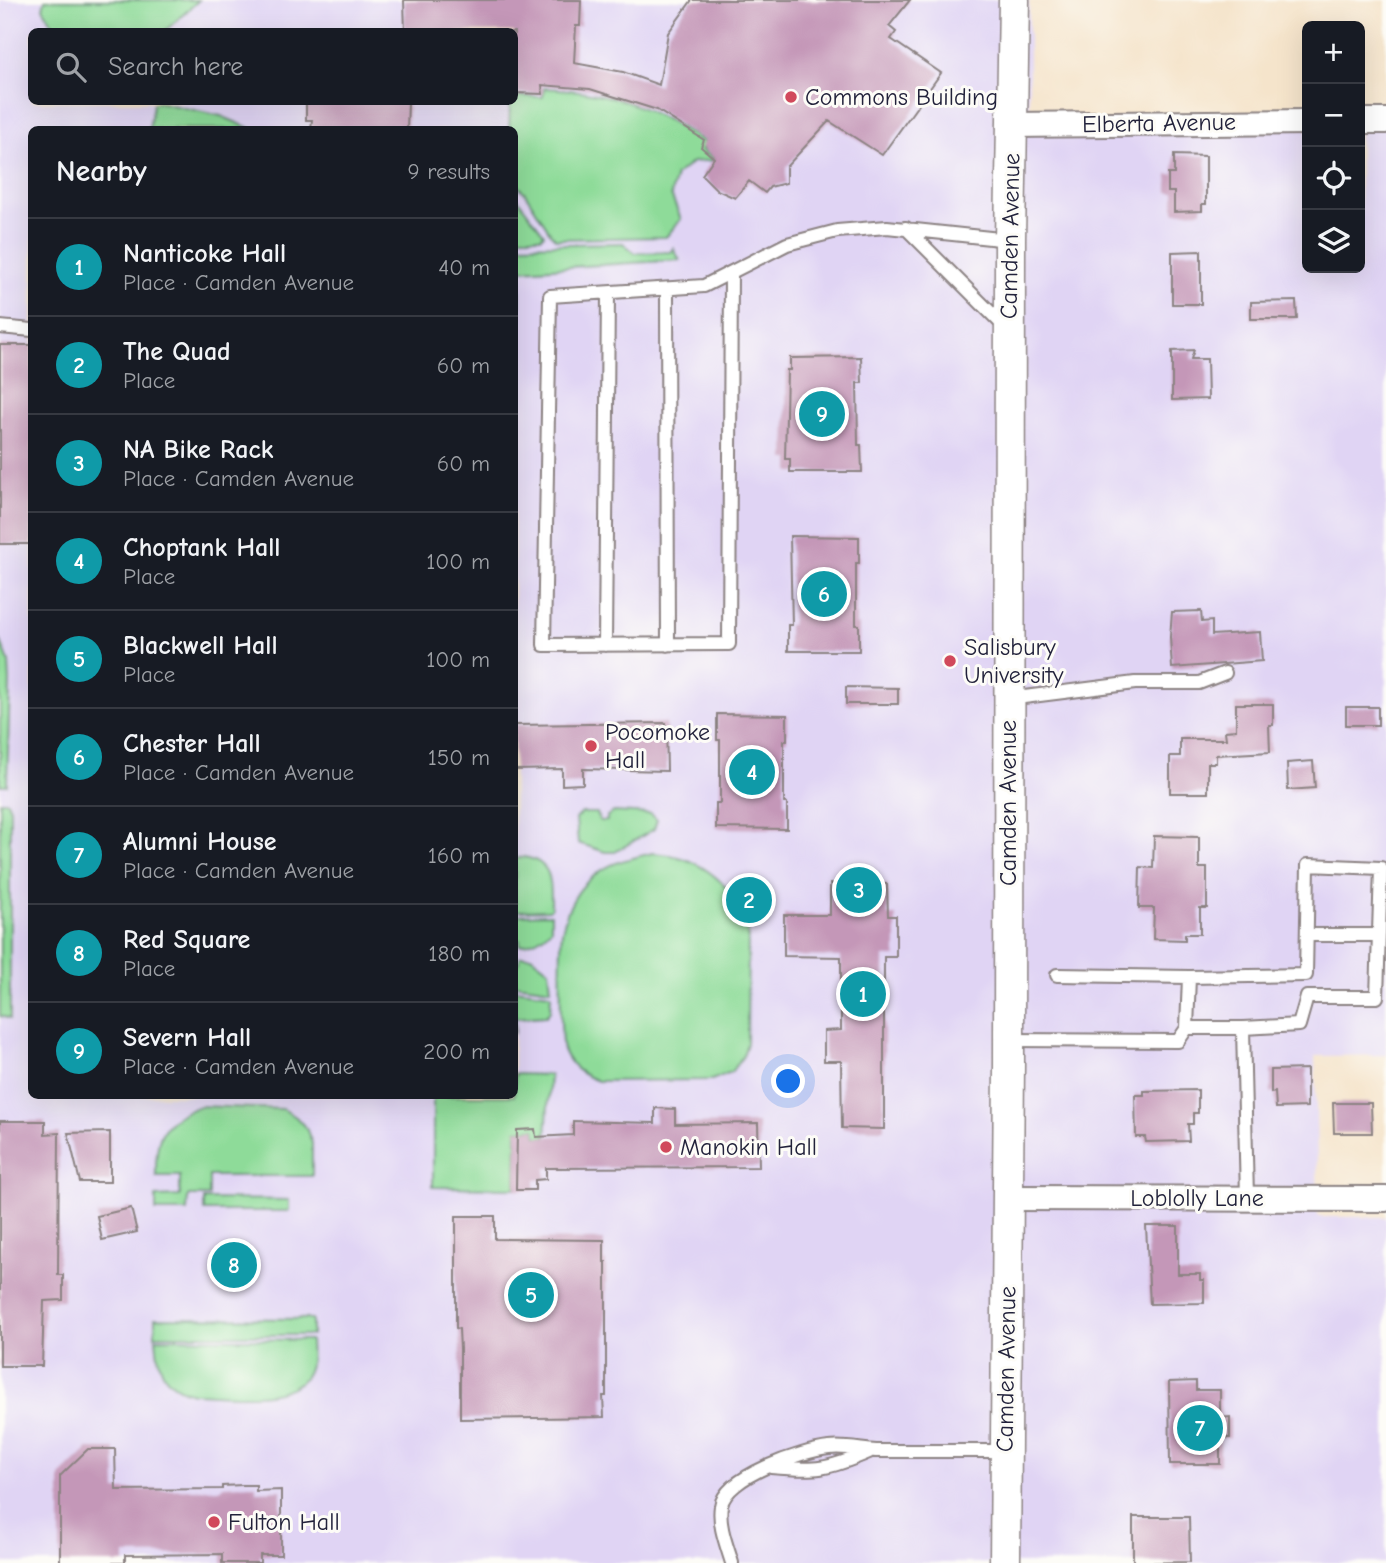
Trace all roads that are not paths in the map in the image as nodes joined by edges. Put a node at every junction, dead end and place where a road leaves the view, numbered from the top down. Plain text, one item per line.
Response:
1 (1014, 0) edge
2 (1365, 121) edge
3 (1386, 121) edge
4 (1302, 122) edge
5 (1012, 125) junction
6 (906, 229) junction
7 (1010, 240) junction
8 (731, 273) junction
9 (667, 289) junction
10 (608, 293) junction
11 (0, 327) edge
12 (28, 330) edge
13 (1009, 332) junction
14 (605, 645) junction
15 (668, 645) junction
16 (1225, 673) dead end
17 (1008, 699) junction
18 (1307, 935) junction
19 (1379, 935) junction
20 (1057, 975) dead end
21 (1306, 975) junction
22 (1189, 977) junction
23 (1307, 997) junction
24 (1187, 1028) junction
25 (1243, 1028) junction
26 (1009, 1040) junction
27 (1008, 1198) junction
28 (1247, 1199) junction
29 (1386, 1199) edge
30 (872, 1451) junction
31 (1004, 1451) junction
32 (770, 1467) junction
33 (732, 1563) edge
34 (1004, 1563) edge

1 - 5 street, Camden Avenue
2 - 3 street
4 - 5 street, Elberta Avenue
5 - 7 street, Camden Avenue
6 - 7 lane
6 - 8 lane
6 - 13 lane
7 - 13 street, Camden Avenue
8 - 9 lane
8 - 15 lane
9 - 10 lane
9 - 15 lane
10 - 14 lane
10 - 14 lane
11 - 12 lane
13 - 17 street, Camden Avenue
14 - 15 lane
16 - 17 lane
17 - 26 street, Camden Avenue
18 - 19 lane
18 - 19 lane
18 - 21 lane
19 - 23 lane
20 - 22 lane
21 - 22 lane
21 - 23 lane
22 - 24 lane
23 - 25 lane
24 - 25 lane
24 - 26 lane
25 - 28 lane
26 - 27 street, Camden Avenue
27 - 28 street, Loblolly Lane
27 - 31 street, Camden Avenue
28 - 29 street, Loblolly Lane
30 - 31 lane
30 - 32 lane
30 - 32 lane
31 - 34 street, Camden Avenue
32 - 33 lane

